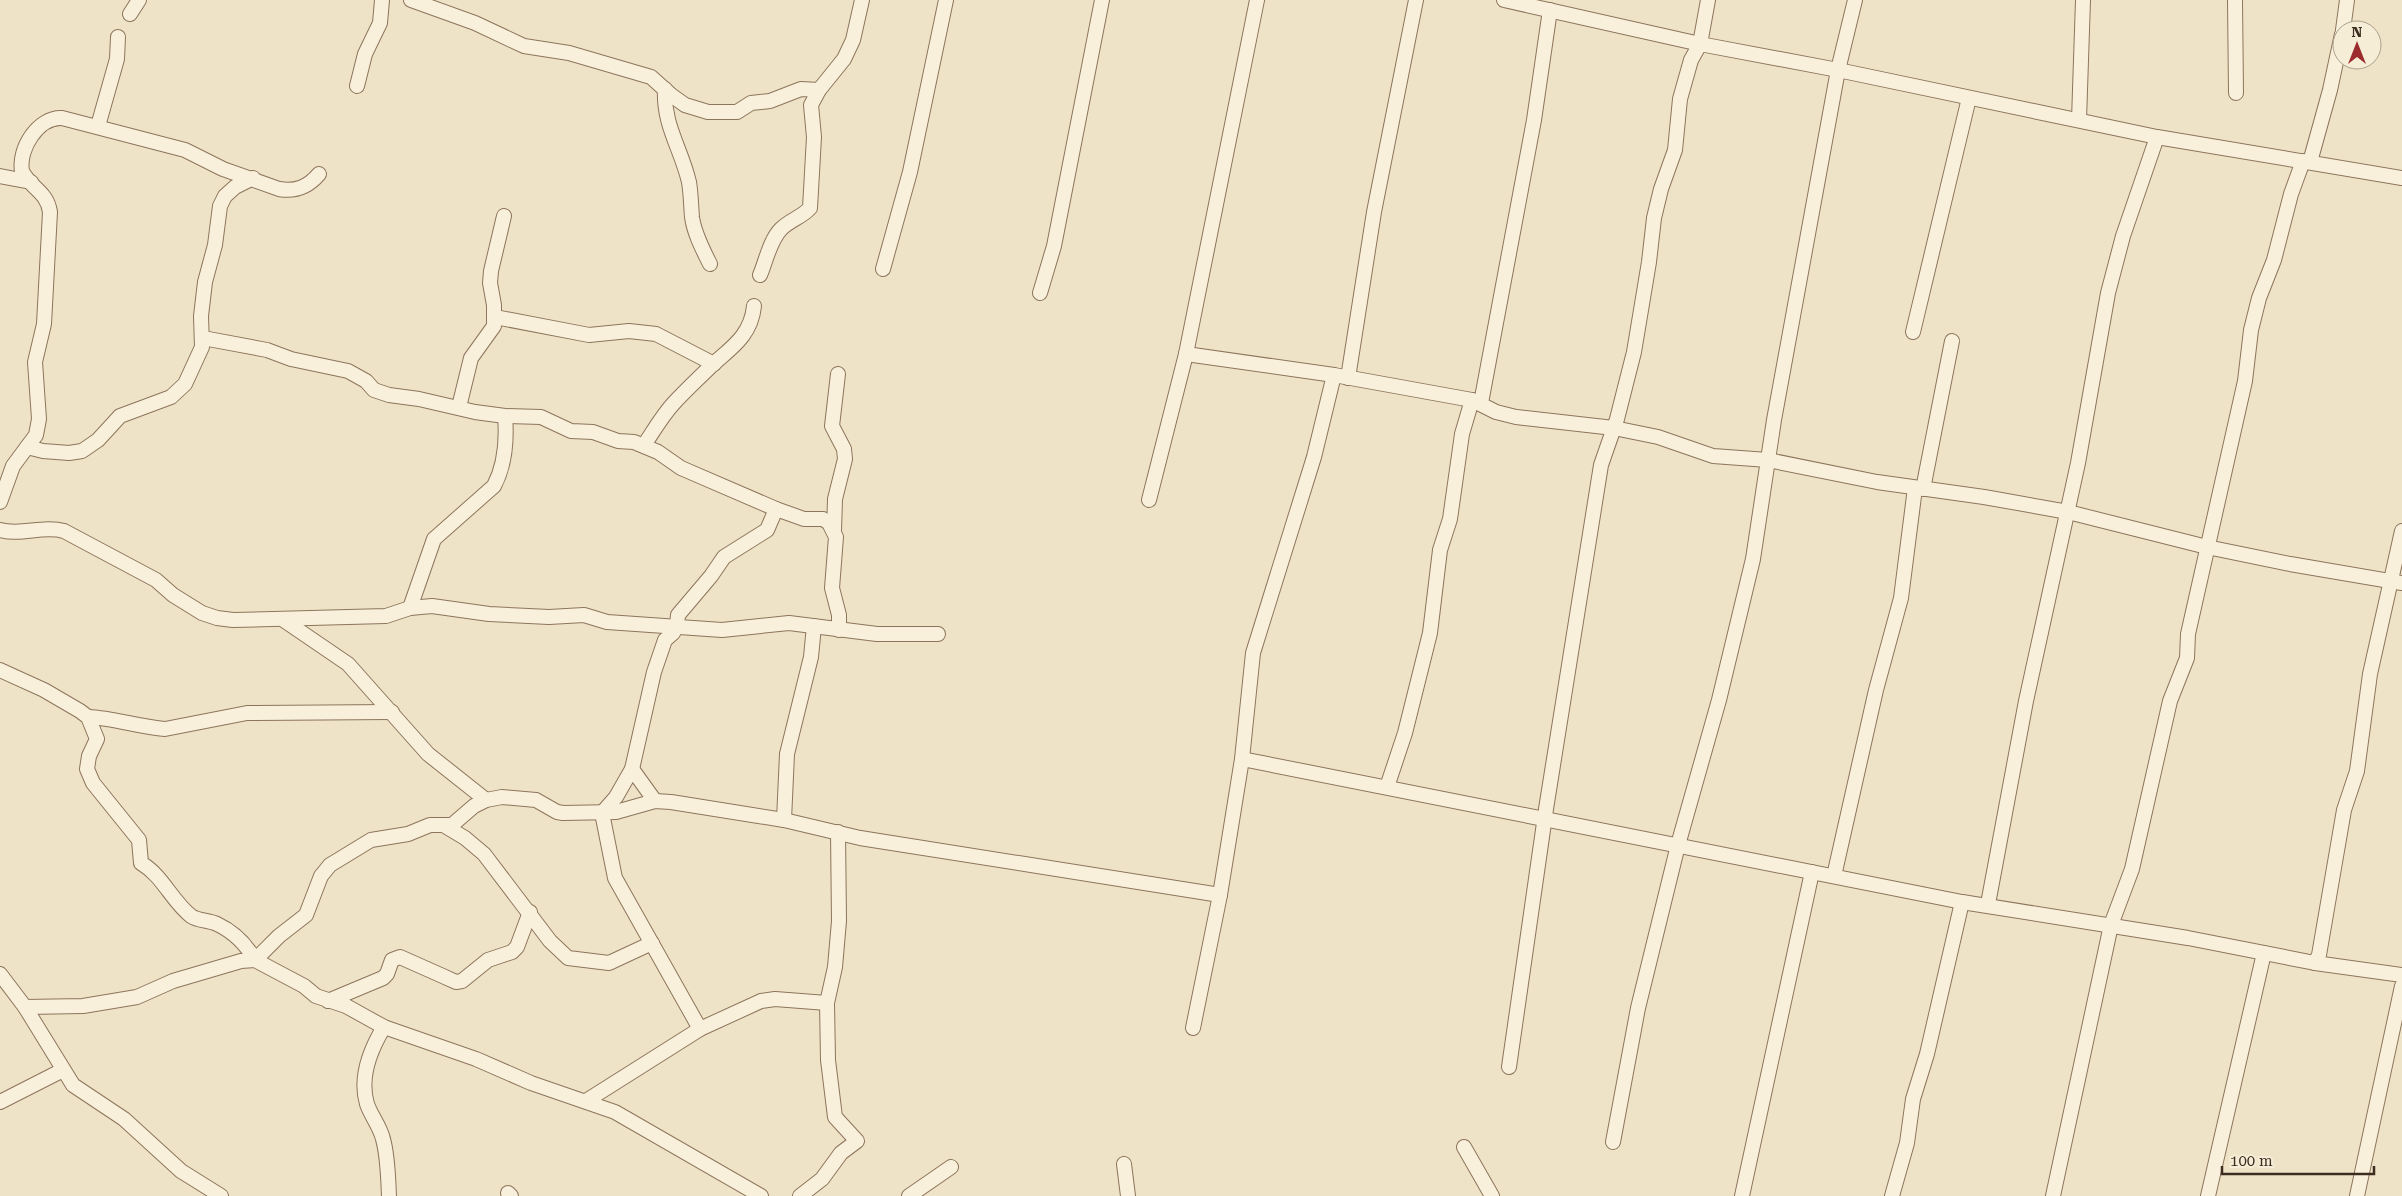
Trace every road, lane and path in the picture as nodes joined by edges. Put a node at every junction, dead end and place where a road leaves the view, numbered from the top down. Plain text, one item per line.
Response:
1 (139, 0) edge
2 (382, 0) edge
3 (411, 0) edge
4 (862, 0) edge
5 (946, 0) edge
6 (1102, 0) edge
7 (1257, 0) edge
8 (1416, 0) edge
9 (1504, 0) edge
10 (1708, 0) edge
11 (1855, 0) edge
12 (2083, 0) edge
13 (2235, 0) edge
14 (2347, 0) edge
15 (1550, 10) junction
16 (130, 14) dead end
17 (2344, 20) edge
18 (118, 37) dead end
19 (1700, 44) junction
20 (1838, 70) junction
21 (2334, 70) edge
22 (357, 86) dead end
23 (665, 89) junction
24 (819, 90) junction
25 (2236, 93) dead end
26 (1969, 98) junction
27 (2080, 120) junction
28 (98, 126) junction
29 (2157, 136) junction
30 (2306, 162) junction
31 (319, 174) dead end
32 (0, 176) edge
33 (252, 178) junction
34 (2402, 178) edge
35 (31, 182) junction
36 (504, 216) dead end
37 (710, 264) dead end
38 (883, 269) dead end
39 (760, 276) dead end
40 (1040, 293) dead end
41 (754, 306) dead end
42 (495, 317) junction
43 (1913, 332) dead end
44 (203, 338) junction
45 (1952, 341) dead end
46 (1186, 354) junction
47 (714, 364) junction
48 (838, 374) dead end
49 (1341, 377) junction
50 (1476, 402) junction
51 (459, 407) junction
52 (505, 416) junction
53 (1614, 428) junction
54 (644, 445) junction
55 (27, 447) junction
56 (1768, 460) junction
57 (1919, 488) junction
58 (1149, 500) dead end
59 (0, 502) edge
60 (776, 509) junction
61 (2068, 512) junction
62 (0, 530) edge
63 (834, 531) junction
64 (2402, 531) edge
65 (2207, 547) junction
66 (2396, 582) edge
67 (410, 608) junction
68 (282, 619) junction
69 (677, 626) junction
70 (814, 626) junction
71 (839, 630) junction
72 (938, 634) dead end
73 (0, 670) edge
74 (392, 712) junction
75 (88, 717) junction
76 (1242, 759) junction
77 (632, 769) junction
78 (1387, 787) junction
79 (486, 800) junction
80 (655, 801) junction
81 (602, 813) junction
82 (1545, 818) junction
83 (784, 820) junction
84 (445, 826) junction
85 (838, 832) junction
86 (1678, 845) junction
87 (1812, 872) junction
88 (1834, 876) junction
89 (1220, 895) junction
90 (1962, 902) junction
91 (1988, 904) junction
92 (530, 912) junction
93 (2111, 925) junction
94 (652, 943) junction
95 (2264, 952) junction
96 (255, 960) junction
97 (2315, 963) junction
98 (0, 974) edge
99 (2402, 975) edge
100 (2402, 986) edge
101 (328, 1001) junction
102 (827, 1003) junction
103 (25, 1007) junction
104 (384, 1027) junction
105 (1192, 1028) dead end
106 (700, 1029) junction
107 (1509, 1067) dead end
108 (63, 1070) junction
109 (586, 1101) junction
110 (0, 1102) edge
111 (1613, 1142) dead end
112 (1464, 1147) dead end
113 (1124, 1164) dead end
114 (951, 1167) dead end
115 (221, 1196) edge
116 (389, 1196) edge
117 (761, 1196) edge
118 (800, 1196) edge
119 (909, 1196) edge
120 (1128, 1196) edge
121 (1492, 1196) edge
122 (1742, 1196) edge
123 (1892, 1196) edge
124 (2053, 1196) edge
125 (2208, 1196) edge
126 (2357, 1196) edge

1 - 16 street
2 - 22 street
3 - 23 street
4 - 24 street
5 - 38 street
6 - 40 street
7 - 46 street
8 - 49 street
9 - 15 street
10 - 19 street
11 - 20 street
12 - 27 street
13 - 25 street
14 - 17 street
15 - 19 street
15 - 50 street
18 - 28 street
19 - 20 street
19 - 53 street
20 - 26 street
20 - 56 street
21 - 30 street
23 - 24 street
23 - 37 street
24 - 39 street
26 - 27 street
26 - 43 street
27 - 29 street
28 - 33 street
28 - 35 street
29 - 30 street
29 - 61 street
30 - 34 street
30 - 65 street
31 - 33 street
32 - 35 street
33 - 44 street
35 - 55 street
36 - 42 street
41 - 47 street
42 - 47 street
42 - 51 street
44 - 51 street
44 - 55 street
45 - 57 street
46 - 49 street
46 - 58 street
47 - 54 street
48 - 63 street
49 - 50 street
49 - 76 street
50 - 53 street
50 - 78 street
51 - 52 street
52 - 54 street
52 - 67 street
53 - 56 street
53 - 82 street
54 - 60 street
55 - 59 street
56 - 57 street
56 - 86 street
57 - 61 street
57 - 88 street
60 - 63 street
60 - 69 street
61 - 65 street
61 - 91 street
62 - 68 street
63 - 71 street
64 - 66 street
65 - 66 street
65 - 93 street
66 - 97 street
67 - 68 street
67 - 69 street
68 - 74 street
69 - 70 street
69 - 77 street
70 - 71 street
70 - 83 street
71 - 72 street
73 - 75 street
74 - 75 street
74 - 79 street
75 - 96 street
76 - 78 street
76 - 89 street
77 - 80 street
77 - 81 street
78 - 82 street
79 - 81 street
79 - 84 street
80 - 81 street
80 - 83 street
81 - 94 street
82 - 86 street
82 - 107 street
83 - 85 street
84 - 92 street
84 - 96 street
85 - 89 street
85 - 102 street
86 - 87 street
86 - 111 street
87 - 88 street
87 - 122 street
88 - 90 street
89 - 105 street
90 - 91 street
90 - 123 street
91 - 93 street
92 - 94 street
92 - 101 street
93 - 95 street
93 - 124 street
94 - 106 street
95 - 97 street
95 - 125 street
96 - 101 street
96 - 103 street
97 - 99 street
98 - 103 street
100 - 126 street
101 - 104 street
102 - 106 street
102 - 118 street
103 - 108 street
104 - 109 street
104 - 116 street
106 - 109 street
108 - 110 street
108 - 115 street
109 - 117 street
112 - 121 street
113 - 120 street
114 - 119 street

